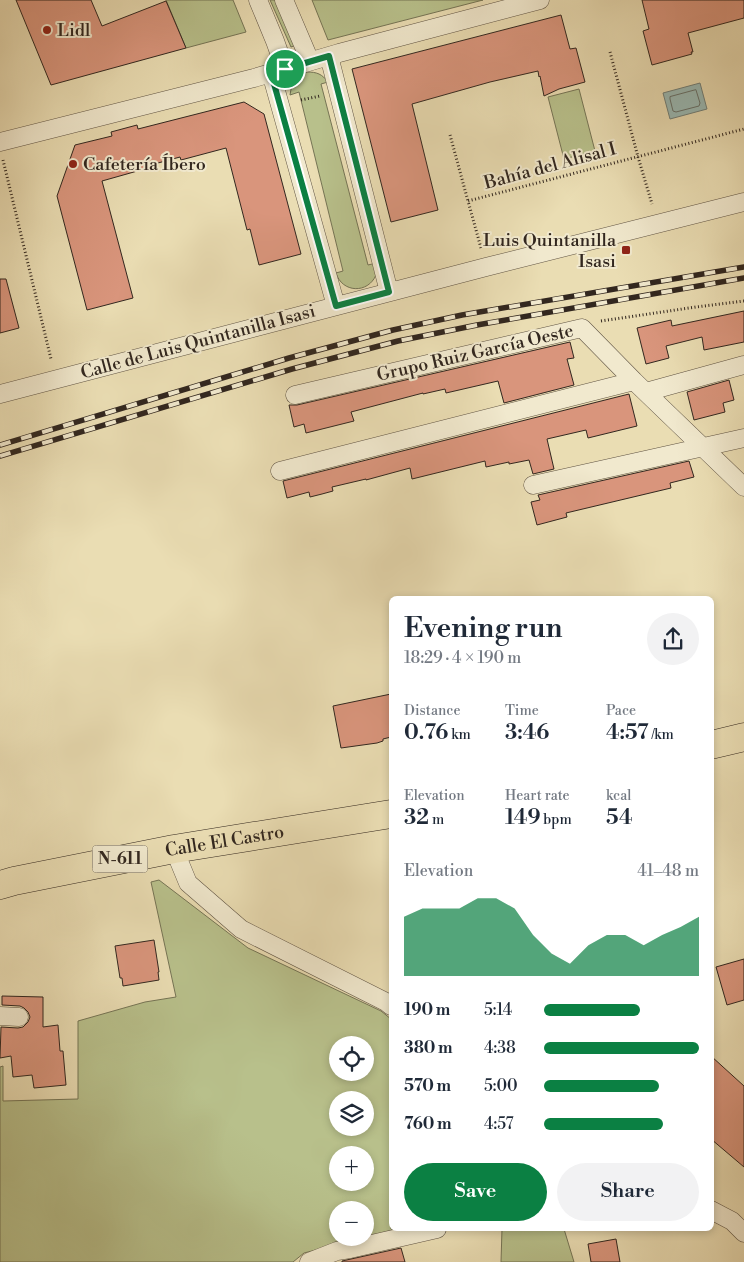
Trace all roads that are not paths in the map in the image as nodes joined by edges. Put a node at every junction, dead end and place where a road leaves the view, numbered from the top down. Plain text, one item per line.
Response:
1 (258, 0) edge
2 (284, 0) edge
3 (540, 0) edge
4 (329, 56) junction
5 (310, 61) junction
6 (278, 71) junction
7 (0, 142) edge
8 (744, 202) edge
9 (389, 292) junction
10 (336, 306) junction
11 (744, 365) edge
12 (640, 386) junction
13 (0, 394) edge
14 (295, 395) dead end
15 (744, 438) edge
16 (702, 448) junction
17 (280, 471) dead end
18 (533, 485) dead end
19 (744, 488) edge
20 (744, 737) edge
21 (714, 744) edge
22 (389, 814) edge
23 (174, 849) junction
24 (0, 885) edge
25 (389, 1004) edge
26 (0, 1016) edge
27 (19, 1017) dead end
28 (714, 1212) edge
29 (428, 1231) edge
30 (744, 1233) edge
31 (308, 1262) edge

1 - 6 street
2 - 5 street
3 - 4 street
4 - 5 street
4 - 9 street
5 - 6 street
6 - 7 street
6 - 10 street
8 - 9 street, Calle de Luis Quintanilla Isasi
9 - 10 street, Calle de Luis Quintanilla Isasi
10 - 13 street, Calle de Luis Quintanilla Isasi
11 - 12 street
12 - 14 street, Grupo Ruiz García Oeste
12 - 16 street, Grupo Ruiz García Oeste
12 - 17 street
15 - 16 street
16 - 18 street
16 - 19 street, Grupo Ruiz García Oeste
20 - 21 highway
22 - 23 highway, Calle El Castro / N-611
23 - 24 highway, Calle El Castro / N-611
23 - 25 street
26 - 27 street
28 - 30 street
29 - 31 street

